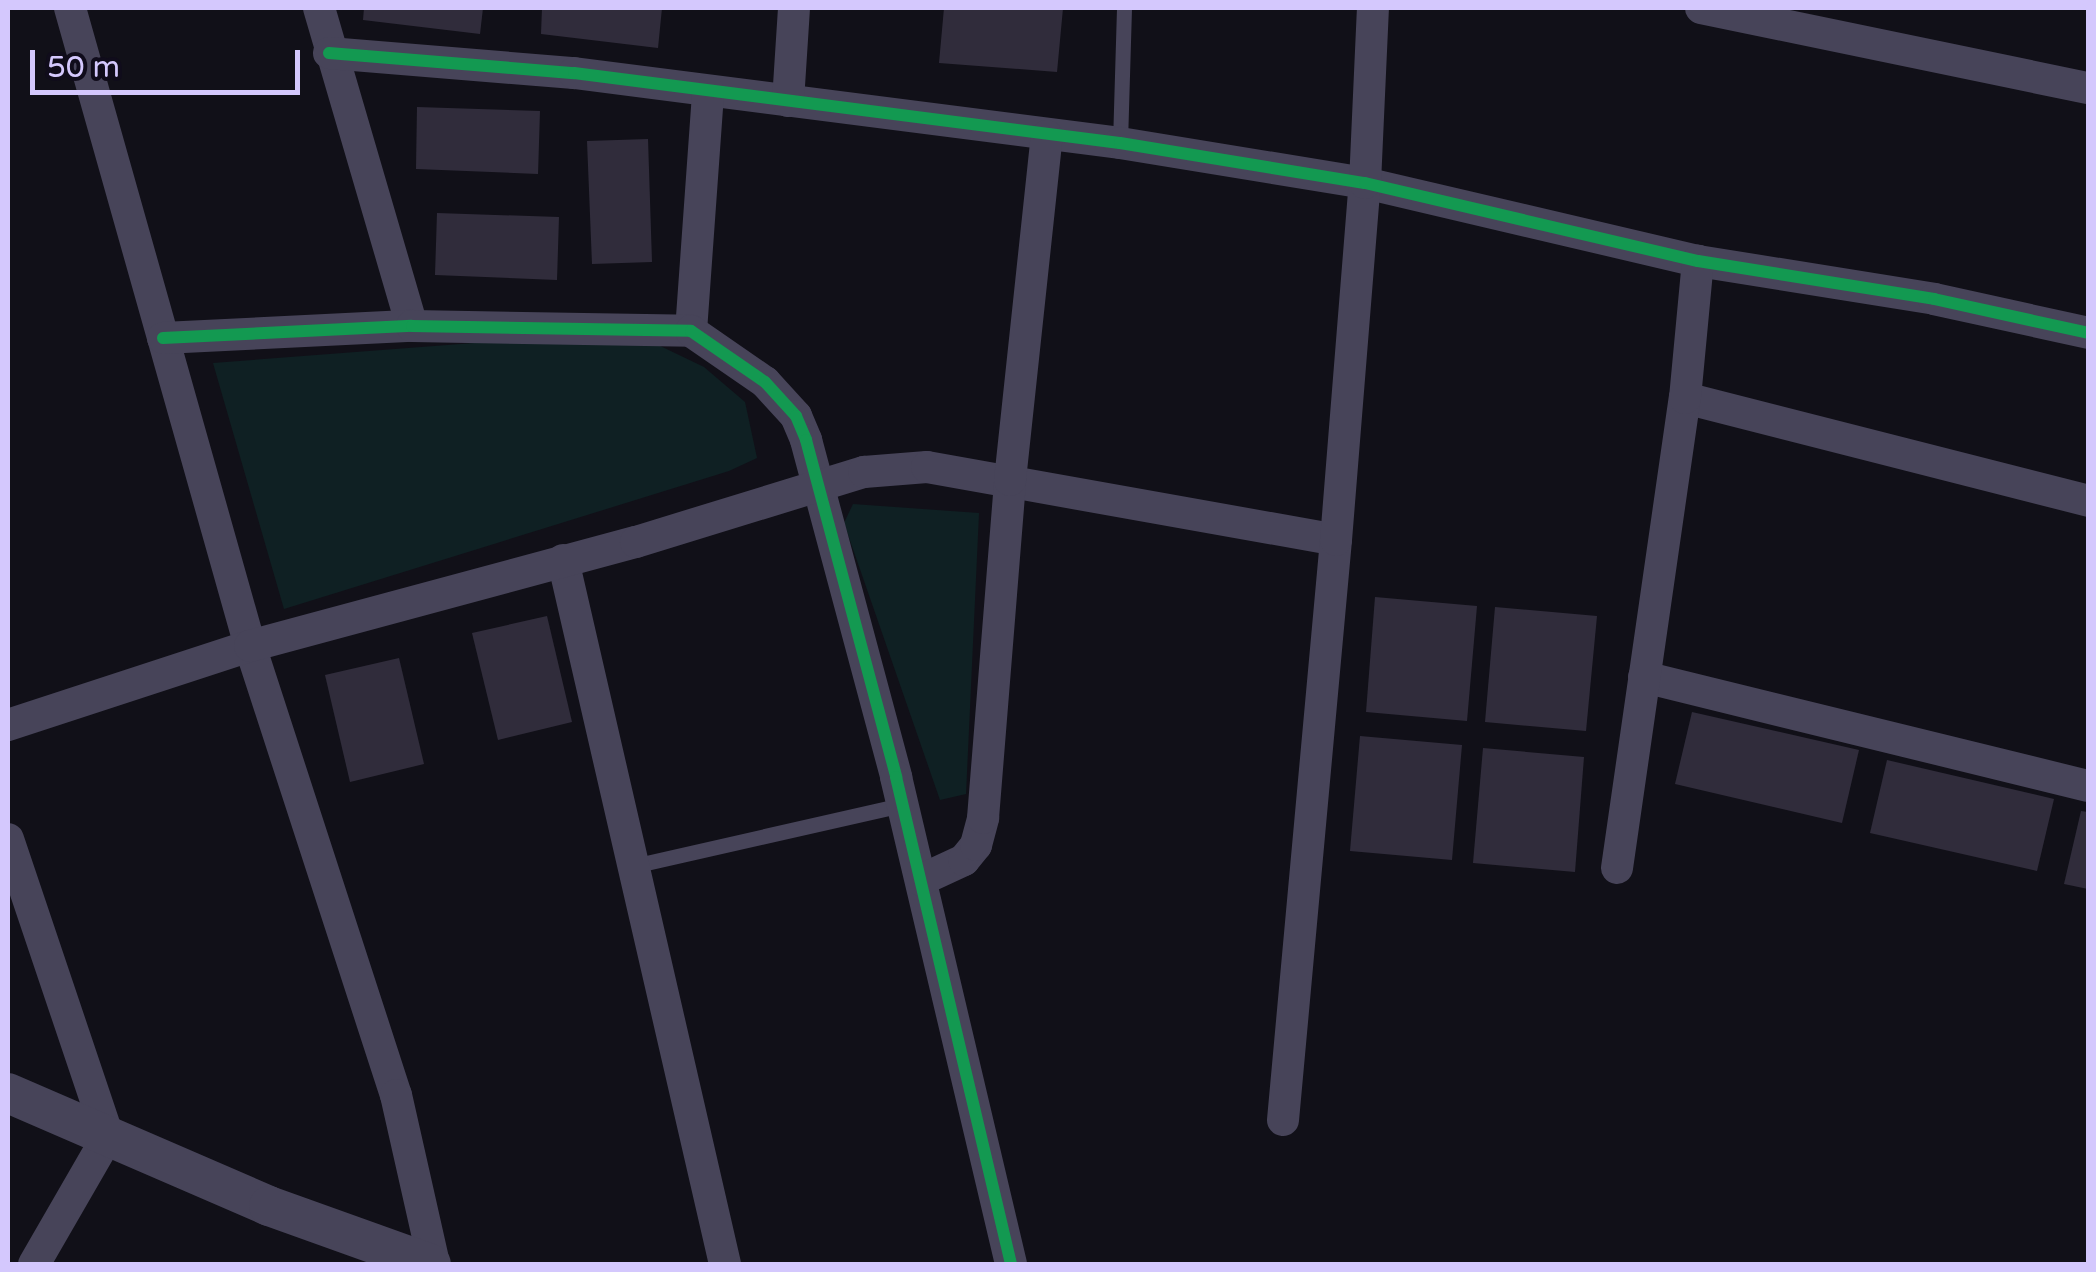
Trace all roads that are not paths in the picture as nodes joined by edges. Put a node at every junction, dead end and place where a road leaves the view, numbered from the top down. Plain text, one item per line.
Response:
1 (70, 8) edge
2 (319, 8) edge
3 (794, 8) edge
4 (1124, 8) edge
5 (1374, 8) edge
6 (1701, 8) edge
7 (329, 53) junction
8 (2088, 88) edge
9 (708, 92) junction
10 (788, 101) junction
11 (1047, 136) junction
12 (1120, 143) junction
13 (1364, 183) junction
14 (1698, 261) junction
15 (412, 326) junction
16 (691, 330) junction
17 (2088, 333) edge
18 (163, 338) junction
19 (1684, 398) junction
20 (1010, 480) junction
21 (818, 484) junction
22 (2088, 500) edge
23 (1336, 540) junction
24 (562, 560) junction
25 (250, 646) junction
26 (1644, 677) junction
27 (8, 725) edge
28 (2088, 786) edge
29 (902, 805) junction
30 (8, 841) edge
31 (633, 866) junction
32 (1617, 868) dead end
33 (921, 880) junction
34 (8, 1093) edge
35 (1283, 1120) dead end
36 (108, 1136) junction
37 (34, 1264) edge
38 (432, 1264) edge
39 (725, 1264) edge
40 (1011, 1264) edge

1 - 18 street
2 - 7 street
3 - 10 street
4 - 12 lane
5 - 13 street
6 - 8 street
7 - 9 street
7 - 15 street
9 - 10 street
9 - 16 street
10 - 11 street
11 - 12 street
11 - 20 street
12 - 13 street
13 - 14 street
13 - 23 street
14 - 17 street
14 - 19 street
15 - 16 street
15 - 18 street
16 - 21 street
18 - 25 street
19 - 22 street
19 - 26 street
20 - 21 street
20 - 23 street
20 - 33 street
21 - 24 street
21 - 29 street
23 - 35 street
24 - 25 street
24 - 31 street
25 - 27 street
25 - 38 street
26 - 28 street
26 - 32 street
29 - 31 lane
29 - 33 street
30 - 36 street
31 - 39 street
33 - 40 street
34 - 36 street
36 - 37 street
36 - 38 street

